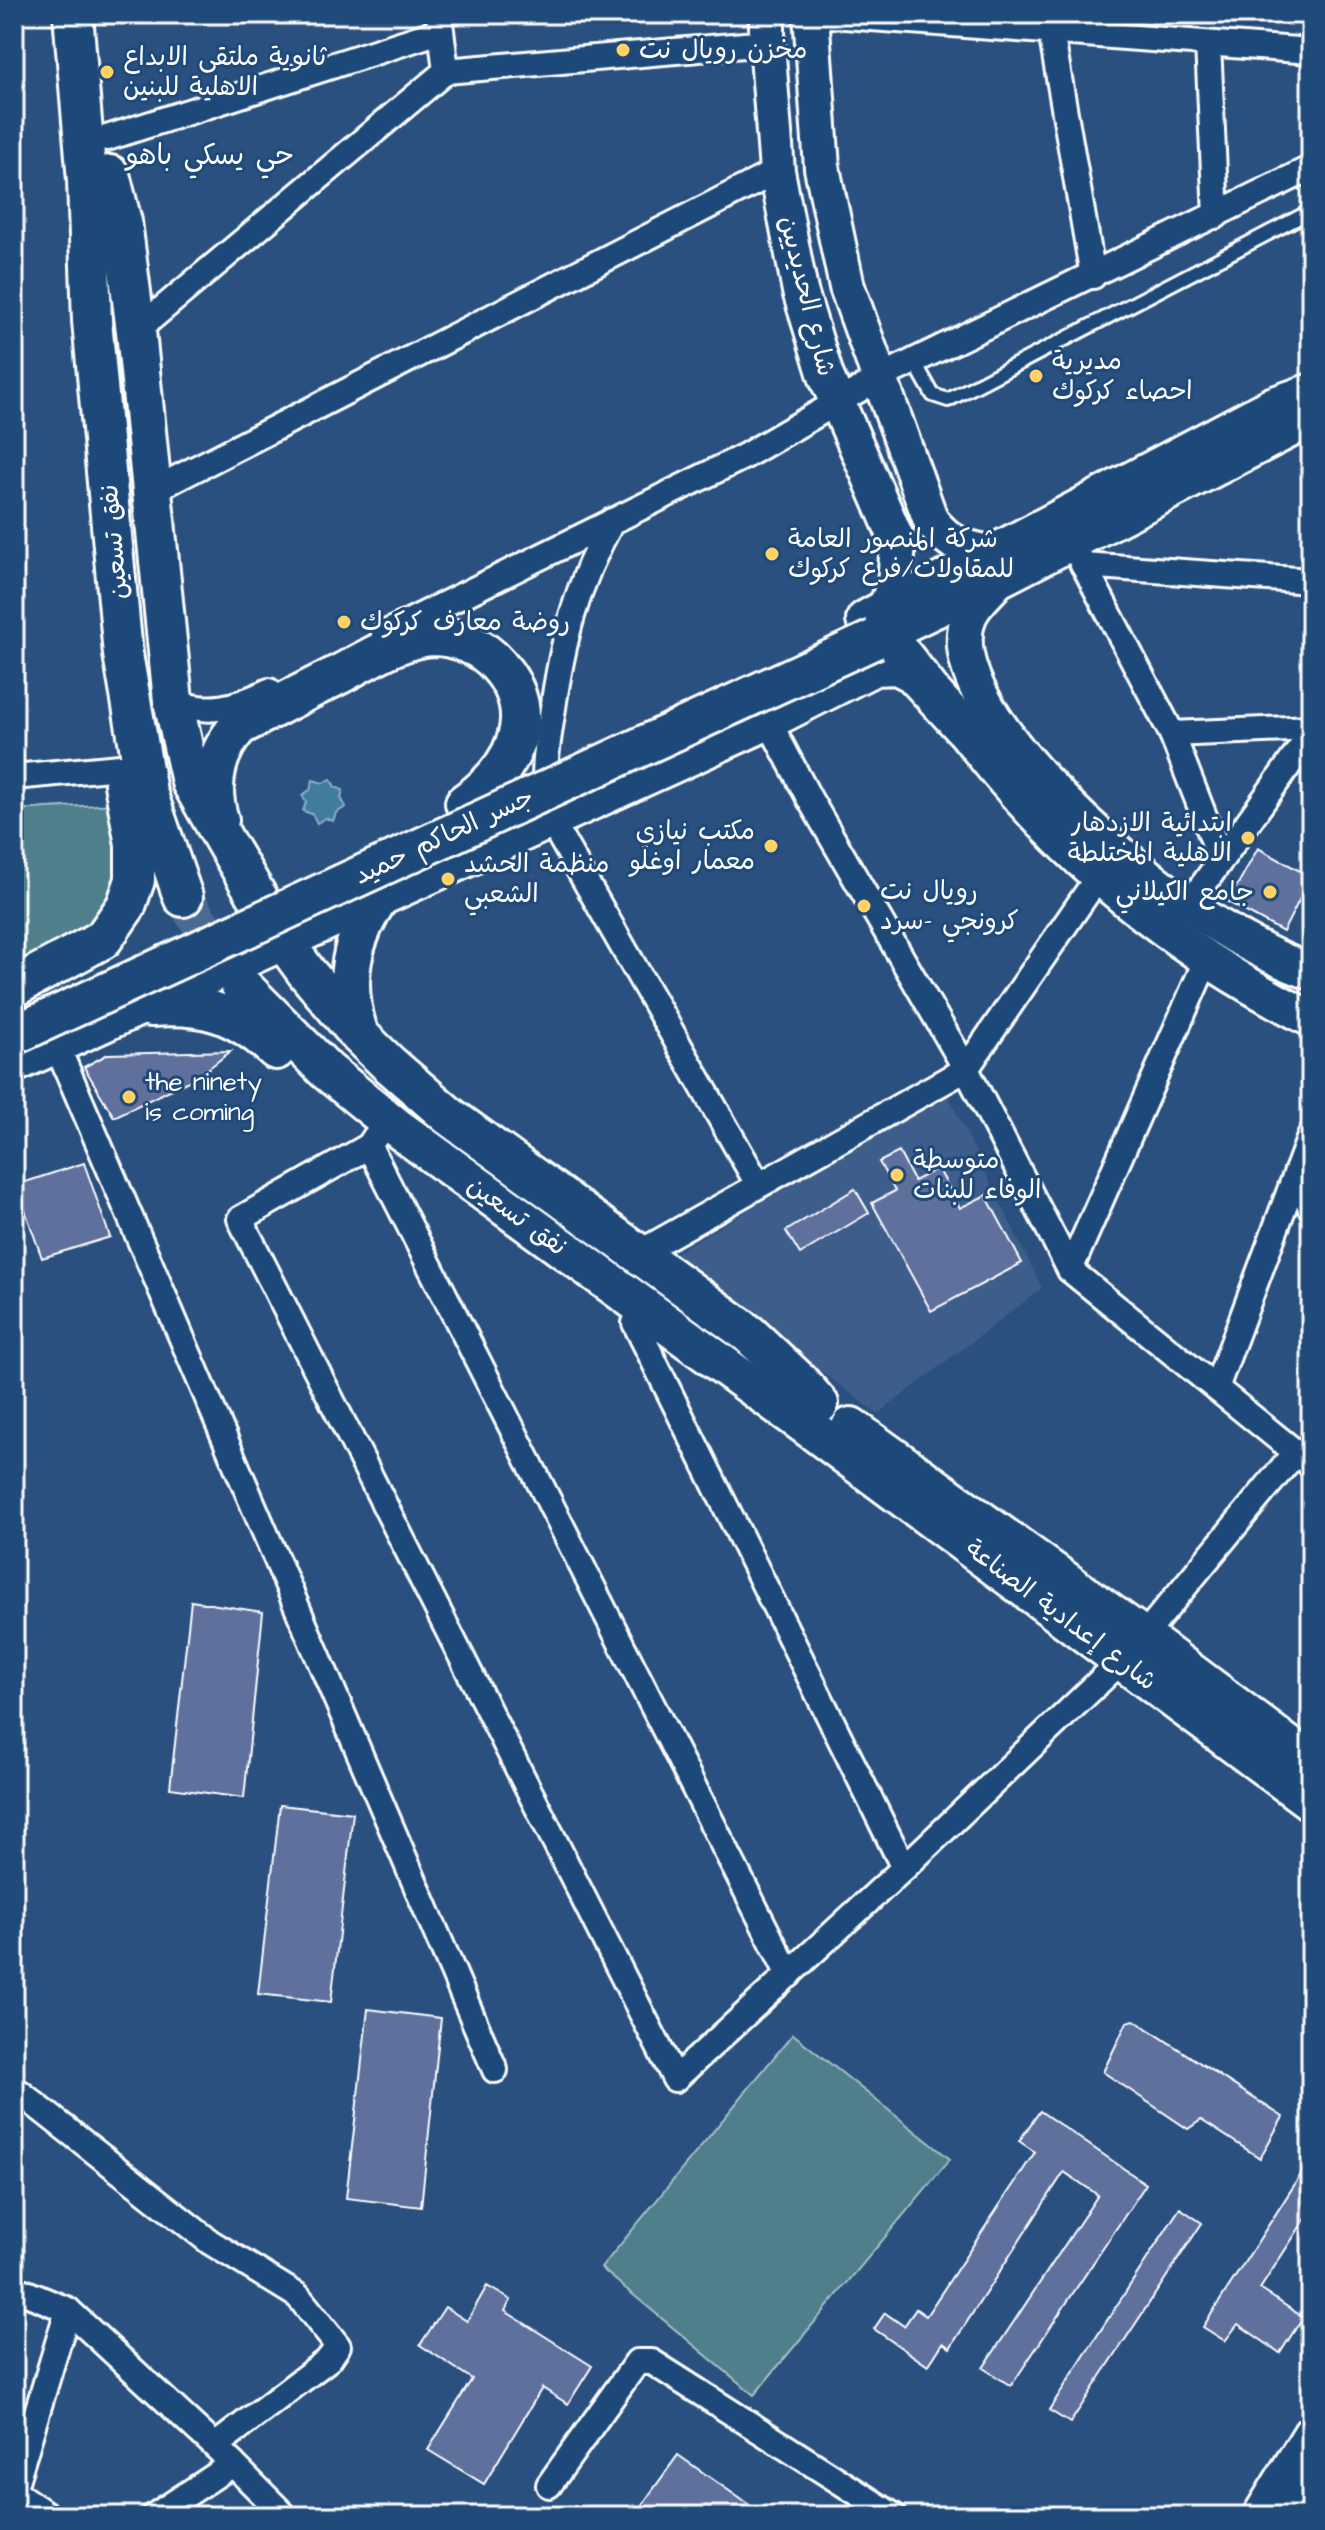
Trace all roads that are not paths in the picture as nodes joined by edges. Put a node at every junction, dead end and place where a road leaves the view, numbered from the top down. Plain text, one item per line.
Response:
1 (73, 14) edge
2 (97, 14) edge
3 (811, 14) edge
4 (818, 14) edge
5 (440, 22) edge
6 (1050, 23) edge
7 (767, 28) edge
8 (1208, 44) junction
9 (1311, 51) edge
10 (446, 71) junction
11 (101, 164) junction
12 (1311, 168) edge
13 (777, 171) junction
14 (1311, 211) edge
15 (1216, 216) junction
16 (1093, 276) junction
17 (136, 331) junction
18 (914, 361) junction
19 (879, 378) junction
20 (1311, 391) edge
21 (837, 403) junction
22 (1311, 414) edge
23 (152, 491) junction
24 (612, 521) junction
25 (1077, 553) junction
26 (995, 566) junction
27 (1311, 581) edge
28 (878, 625) junction
29 (173, 701) junction
30 (768, 720) junction
31 (963, 727) junction
32 (1311, 728) edge
33 (1172, 734) junction
34 (1311, 734) edge
35 (120, 767) junction
36 (14, 777) edge
37 (465, 803) junction
38 (550, 819) junction
39 (225, 842) junction
40 (1220, 857) junction
41 (1098, 877) junction
42 (194, 891) tunnel mouth
43 (381, 895) junction
44 (1188, 906) junction
45 (283, 940) junction
46 (1206, 961) junction
47 (1279, 961) junction
48 (1311, 972) edge
49 (251, 978) tunnel mouth
50 (14, 987) edge
51 (1262, 995) junction
52 (132, 1008) junction
53 (14, 1009) edge
54 (1311, 1019) edge
55 (14, 1035) edge
56 (359, 1035) junction
57 (56, 1044) junction
58 (14, 1063) edge
59 (966, 1069) junction
60 (1311, 1134) edge
61 (372, 1142) junction
62 (1297, 1171) junction
63 (758, 1184) junction
64 (1311, 1208) edge
65 (639, 1253) junction
66 (1070, 1270) junction
67 (635, 1323) junction
68 (1216, 1388) junction
69 (815, 1416) junction
70 (1303, 1459) edge
71 (1132, 1649) junction
72 (1311, 1763) edge
73 (1311, 1801) edge
74 (904, 1868) junction
75 (789, 1975) junction
76 (495, 2070) dead end
77 (14, 2088) edge
78 (14, 2288) edge
79 (68, 2310) junction
80 (1311, 2433) edge
81 (215, 2446) junction
82 (233, 2464) junction
83 (1311, 2476) edge
84 (549, 2485) dead end
85 (14, 2490) edge
86 (49, 2516) edge
87 (154, 2516) edge
88 (285, 2516) edge
89 (894, 2516) edge
90 (1260, 2516) edge
91 (1286, 2516) edge

1 - 11 main road
2 - 11 main road
3 - 19 street, شارع الحديديين
4 - 6 street
5 - 10 street
5 - 11 street
6 - 8 street
6 - 16 street
7 - 10 street
7 - 13 street, شارع الحديديين
8 - 9 street
8 - 15 street
10 - 17 street
11 - 17 main road
11 - 35 main road
11 - 42 main road, نفق تسعين
12 - 15 street
13 - 21 street, شارع الحديديين
13 - 23 street
14 - 18 lane
15 - 16 street
16 - 18 street
17 - 23 main road
18 - 19 street
19 - 21 street
19 - 26 street, شارع الحديديين
20 - 26 street
21 - 24 street
21 - 28 street, شارع الحديديين
22 - 25 street
23 - 29 main road
24 - 29 street
24 - 38 street
25 - 26 street
25 - 27 street
25 - 33 street
26 - 28 street
26 - 44 street
28 - 31 street
28 - 37 main road, جسر الحاكم حميد
28 - 55 main road, جسر الحاكم حميد, bridge
29 - 39 main road
30 - 31 main road
30 - 38 main road
30 - 59 street
31 - 41 street
32 - 33 street
33 - 40 street
34 - 40 street
35 - 36 street
35 - 50 main road
37 - 39 main road
37 - 53 main road, جسر الحاكم حميد
38 - 43 main road
38 - 63 street
39 - 45 main road
40 - 44 street
41 - 46 street
41 - 59 street
43 - 45 main road
43 - 56 main road
44 - 47 street
45 - 52 main road
45 - 56 main road
46 - 51 street
46 - 66 street
47 - 48 street
47 - 51 street
49 - 69 main road, نفق تسعين
51 - 54 street
52 - 57 main road
52 - 61 main road
56 - 65 main road
57 - 58 main road
57 - 76 street
59 - 63 street
59 - 66 street
60 - 62 street
61 - 67 main road
61 - 75 street
61 - 75 street
62 - 64 street
62 - 68 street
63 - 65 street
65 - 69 main road
66 - 68 street
67 - 69 main road
67 - 74 street
68 - 70 street
69 - 71 main road, شارع إعدادية الصناعة
70 - 71 street
71 - 72 main road, شارع إعدادية الصناعة
71 - 73 main road, شارع إعدادية الصناعة
71 - 74 street
74 - 75 street
77 - 81 street
78 - 79 street
79 - 81 street
79 - 85 street
80 - 90 street
81 - 82 street
82 - 87 street
82 - 88 street
83 - 91 main road
84 - 89 street
85 - 86 street

